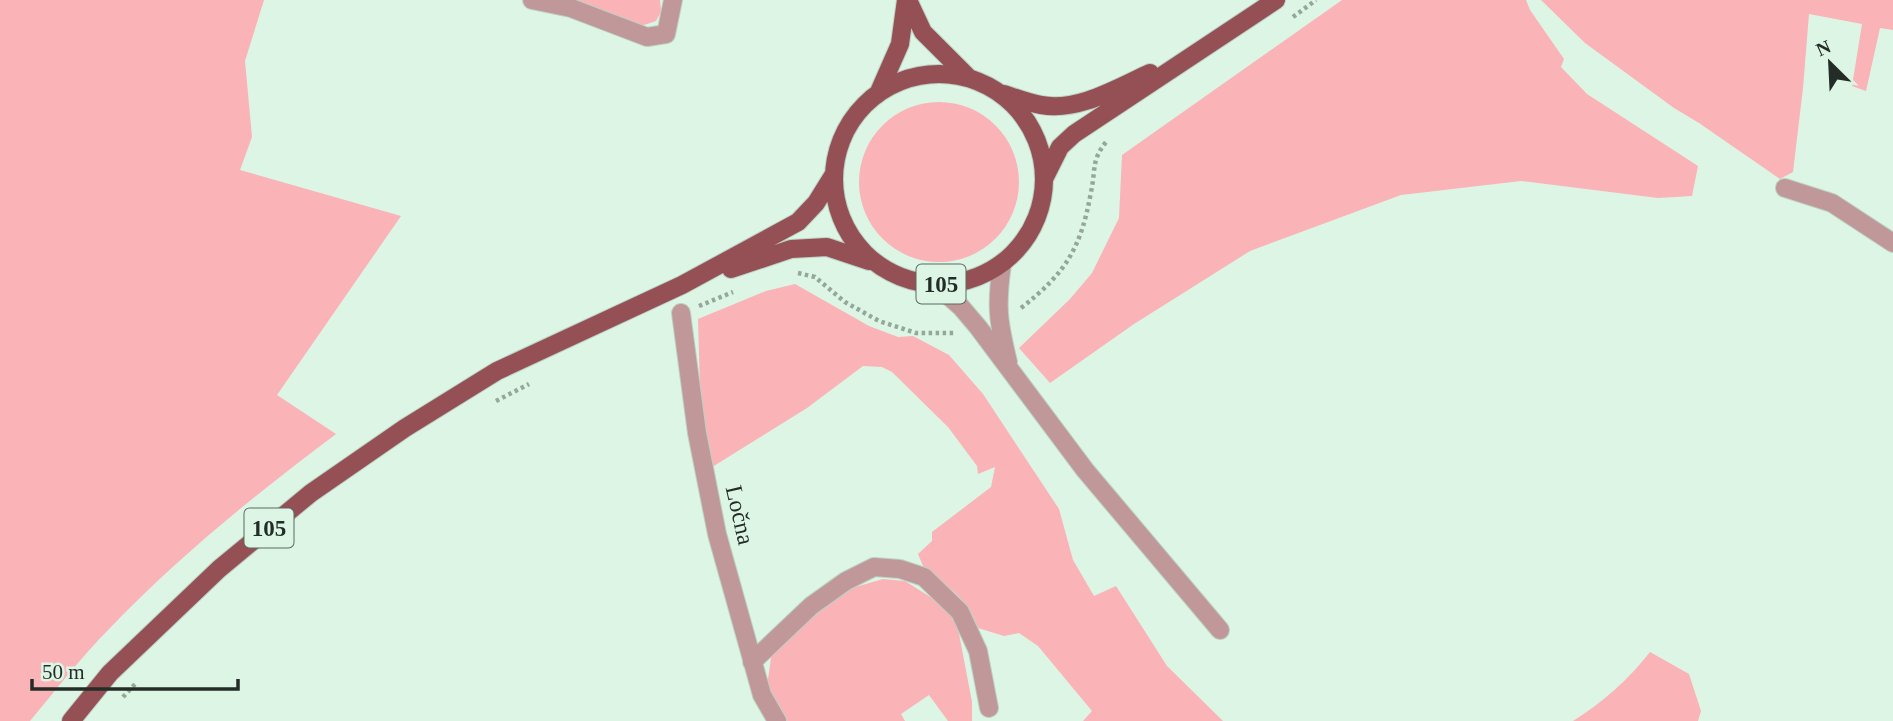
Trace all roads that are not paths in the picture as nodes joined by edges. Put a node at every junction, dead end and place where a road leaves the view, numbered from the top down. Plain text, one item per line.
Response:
1 (532, 0) edge
2 (673, 0) edge
3 (907, 0) edge
4 (1276, 0) edge
5 (1192, 55) junction
6 (969, 78) junction
7 (999, 92) junction
8 (878, 94) junction
9 (834, 174) junction
10 (1045, 177) junction
11 (1785, 188) dead end
12 (1893, 243) edge
13 (875, 263) junction
14 (1002, 264) junction
15 (681, 285) junction
16 (936, 285) junction
17 (681, 313) road end
18 (1010, 369) junction
19 (1220, 629) dead end
20 (752, 662) junction
21 (989, 708) dead end
22 (71, 721) edge
23 (777, 721) edge

1 - 2 street
3 - 6 main road, 105
3 - 8 main road, 105
4 - 5 main road
5 - 7 main road
5 - 10 main road
6 - 7 main road, 105
6 - 8 main road, 105
7 - 10 main road, 105
8 - 9 main road, 105
9 - 13 main road, 105
9 - 15 main road, 105
10 - 14 main road, 105
11 - 12 street
13 - 15 main road, 105
13 - 16 main road, 105
14 - 16 main road, 105
14 - 18 street
15 - 22 main road, 105
16 - 18 street
17 - 20 street, Ločna
18 - 19 street
20 - 21 street
20 - 23 street, Ločna

